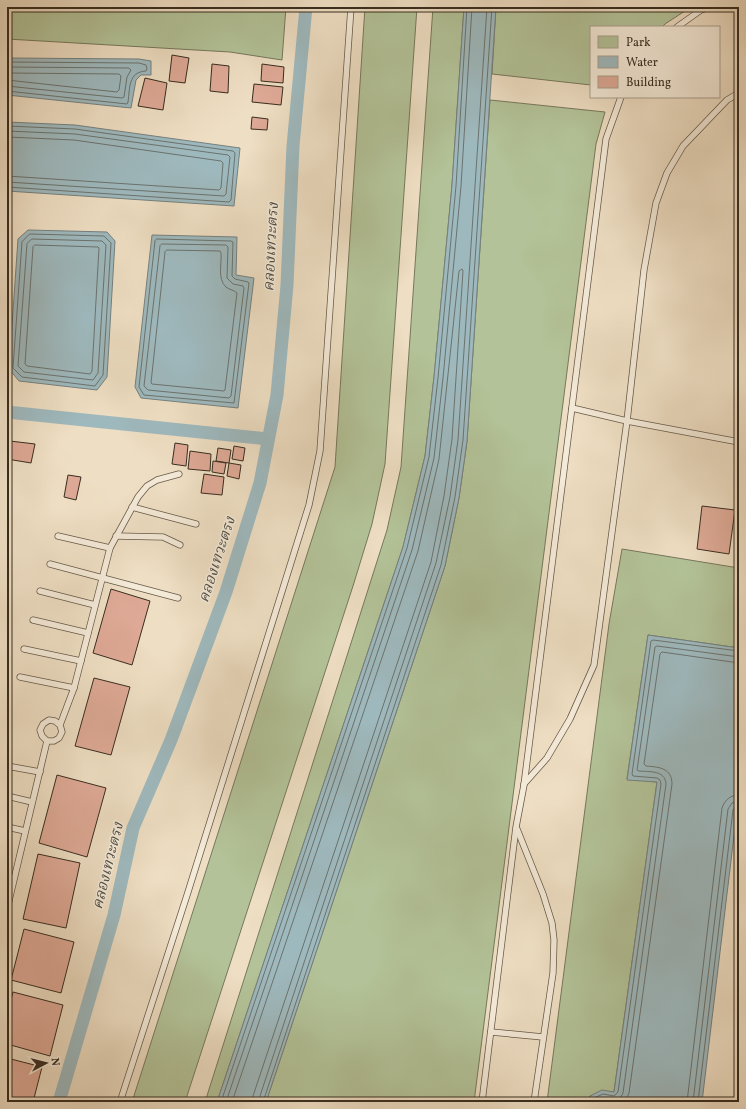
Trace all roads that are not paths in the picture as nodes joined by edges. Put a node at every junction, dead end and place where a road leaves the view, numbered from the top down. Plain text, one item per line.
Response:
1 (351, 7) edge
2 (710, 7) edge
3 (677, 26) edge
4 (739, 93) edge
5 (621, 98) edge
6 (572, 408) junction
7 (626, 421) junction
8 (739, 442) edge
9 (179, 474) dead end
10 (132, 507) junction
11 (196, 524) dead end
12 (58, 536) dead end
13 (116, 536) junction
14 (180, 545) dead end
15 (110, 548) junction
16 (50, 564) dead end
17 (102, 578) junction
18 (40, 591) dead end
19 (178, 598) dead end
20 (95, 605) junction
21 (33, 620) dead end
22 (88, 633) junction
23 (24, 649) dead end
24 (81, 661) junction
25 (20, 677) dead end
26 (74, 688) junction
27 (60, 725) junction
28 (47, 741) junction
29 (7, 766) edge
30 (40, 772) junction
31 (524, 785) junction
32 (7, 796) edge
33 (32, 802) junction
34 (7, 827) edge
35 (516, 827) junction
36 (25, 831) junction
37 (7, 909) edge
38 (491, 1032) junction
39 (543, 1037) junction
40 (120, 1102) edge
41 (482, 1102) edge
42 (534, 1102) edge

1 - 40 lane
2 - 3 lane
4 - 7 lane
5 - 6 lane
6 - 7 lane
6 - 31 lane
7 - 8 lane
7 - 31 lane
9 - 10 lane
10 - 11 lane
10 - 13 lane
12 - 15 lane
13 - 14 lane
13 - 15 lane
15 - 17 lane
16 - 17 lane
17 - 19 lane
17 - 20 lane
18 - 20 lane
20 - 22 lane
21 - 22 lane
22 - 24 lane
23 - 24 lane
24 - 26 lane
25 - 26 lane
26 - 27 lane
27 - 28 lane
27 - 28 lane
28 - 30 lane
29 - 30 lane
30 - 33 lane
31 - 35 lane
32 - 33 lane
33 - 36 lane
34 - 36 lane
35 - 38 lane
35 - 39 lane
36 - 37 lane
38 - 39 lane
38 - 41 lane
39 - 42 lane

